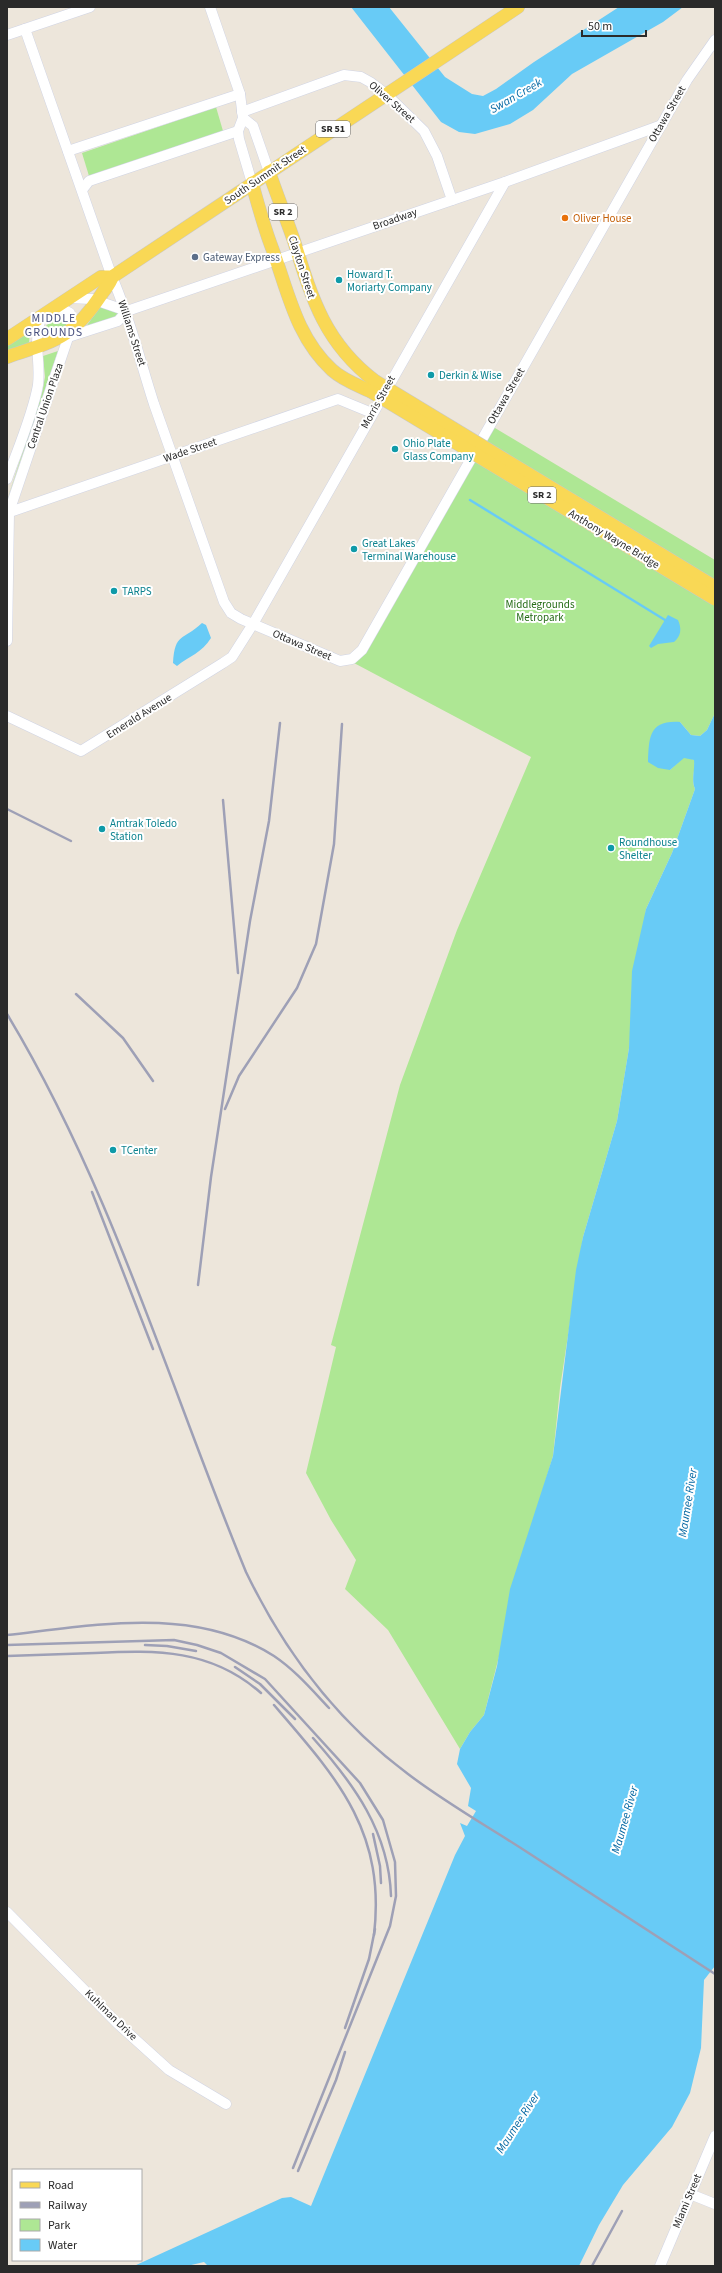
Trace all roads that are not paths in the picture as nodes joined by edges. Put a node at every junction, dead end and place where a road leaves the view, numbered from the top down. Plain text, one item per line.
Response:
1 (90, 7) edge
2 (210, 7) edge
3 (518, 7) edge
4 (25, 29) junction
5 (7, 36) edge
6 (715, 40) edge
7 (240, 94) junction
8 (386, 94) junction
9 (242, 115) junction
10 (662, 125) junction
11 (238, 131) junction
12 (68, 152) junction
13 (269, 172) junction
14 (505, 182) junction
15 (252, 183) junction
16 (82, 190) junction
17 (452, 200) junction
18 (297, 253) junction
19 (275, 260) junction
20 (112, 277) junction
21 (69, 298) junction
22 (97, 301) junction
23 (57, 306) junction
24 (127, 312) junction
25 (42, 316) junction
26 (70, 334) junction
27 (7, 339) edge
28 (40, 346) junction
29 (7, 357) edge
30 (372, 386) junction
31 (372, 413) junction
32 (172, 456) junction
33 (7, 479) edge
34 (8, 512) edge
35 (715, 587) edge
36 (715, 599) edge
37 (253, 624) junction
38 (7, 641) edge
39 (7, 716) edge
40 (7, 1912) edge
41 (226, 2104) dead end
42 (715, 2136) edge
43 (690, 2194) junction
44 (715, 2204) edge
45 (660, 2266) edge

1 - 4 street
2 - 7 street
3 - 8 main road, South Summit Street / SR 51
4 - 5 street
4 - 12 street, Williams Street
6 - 10 street, Ottawa Street
7 - 9 street
7 - 12 street
8 - 9 street, Oliver Street
8 - 13 main road, South Summit Street / SR 51
8 - 17 street, Oliver Street
9 - 11 street
9 - 13 street, Clayton Street
10 - 14 street, Broadway
10 - 37 street, Ottawa Street
11 - 15 street, Clayton Street
11 - 16 street
12 - 16 street, Williams Street
13 - 15 main road, South Summit Street
13 - 18 main road, Clayton Street / SR 2
14 - 17 street, Broadway
14 - 31 street, Morris Street
15 - 19 main road, Clayton Street / SR 2
15 - 20 main road, South Summit Street
16 - 20 street, Williams Street
17 - 18 street, Broadway
18 - 19 street, Broadway
18 - 30 main road, Clayton Street / SR 2
19 - 24 street, Broadway
19 - 30 main road, Clayton Street / SR 2
20 - 21 main road, South Summit Street
20 - 22 main road, South Summit Street
20 - 24 street, Williams Street
21 - 22 street
21 - 23 main road
22 - 24 street
22 - 26 main road, South Summit Street
23 - 25 main road
23 - 26 street, Central Union Plaza
24 - 26 street, Broadway
24 - 32 street, Williams Street
25 - 27 main road
25 - 28 street, Central Union Plaza
26 - 28 main road, South Summit Street
26 - 34 street, Central Union Plaza
28 - 29 main road
28 - 33 street, Central Union Plaza
30 - 35 main road, Anthony Wayne Bridge / SR 2, bridge
30 - 36 main road, Anthony Wayne Bridge / SR 2, bridge
31 - 32 street, Wade Street
31 - 37 street, Morris Street
32 - 34 street, Wade Street
32 - 37 street, Williams Street
34 - 38 street, Central Union Plaza
37 - 39 street, Emerald Avenue
40 - 41 street, Kuhlman Drive
42 - 43 street, Miami Street
43 - 44 street
43 - 45 street, Miami Street

